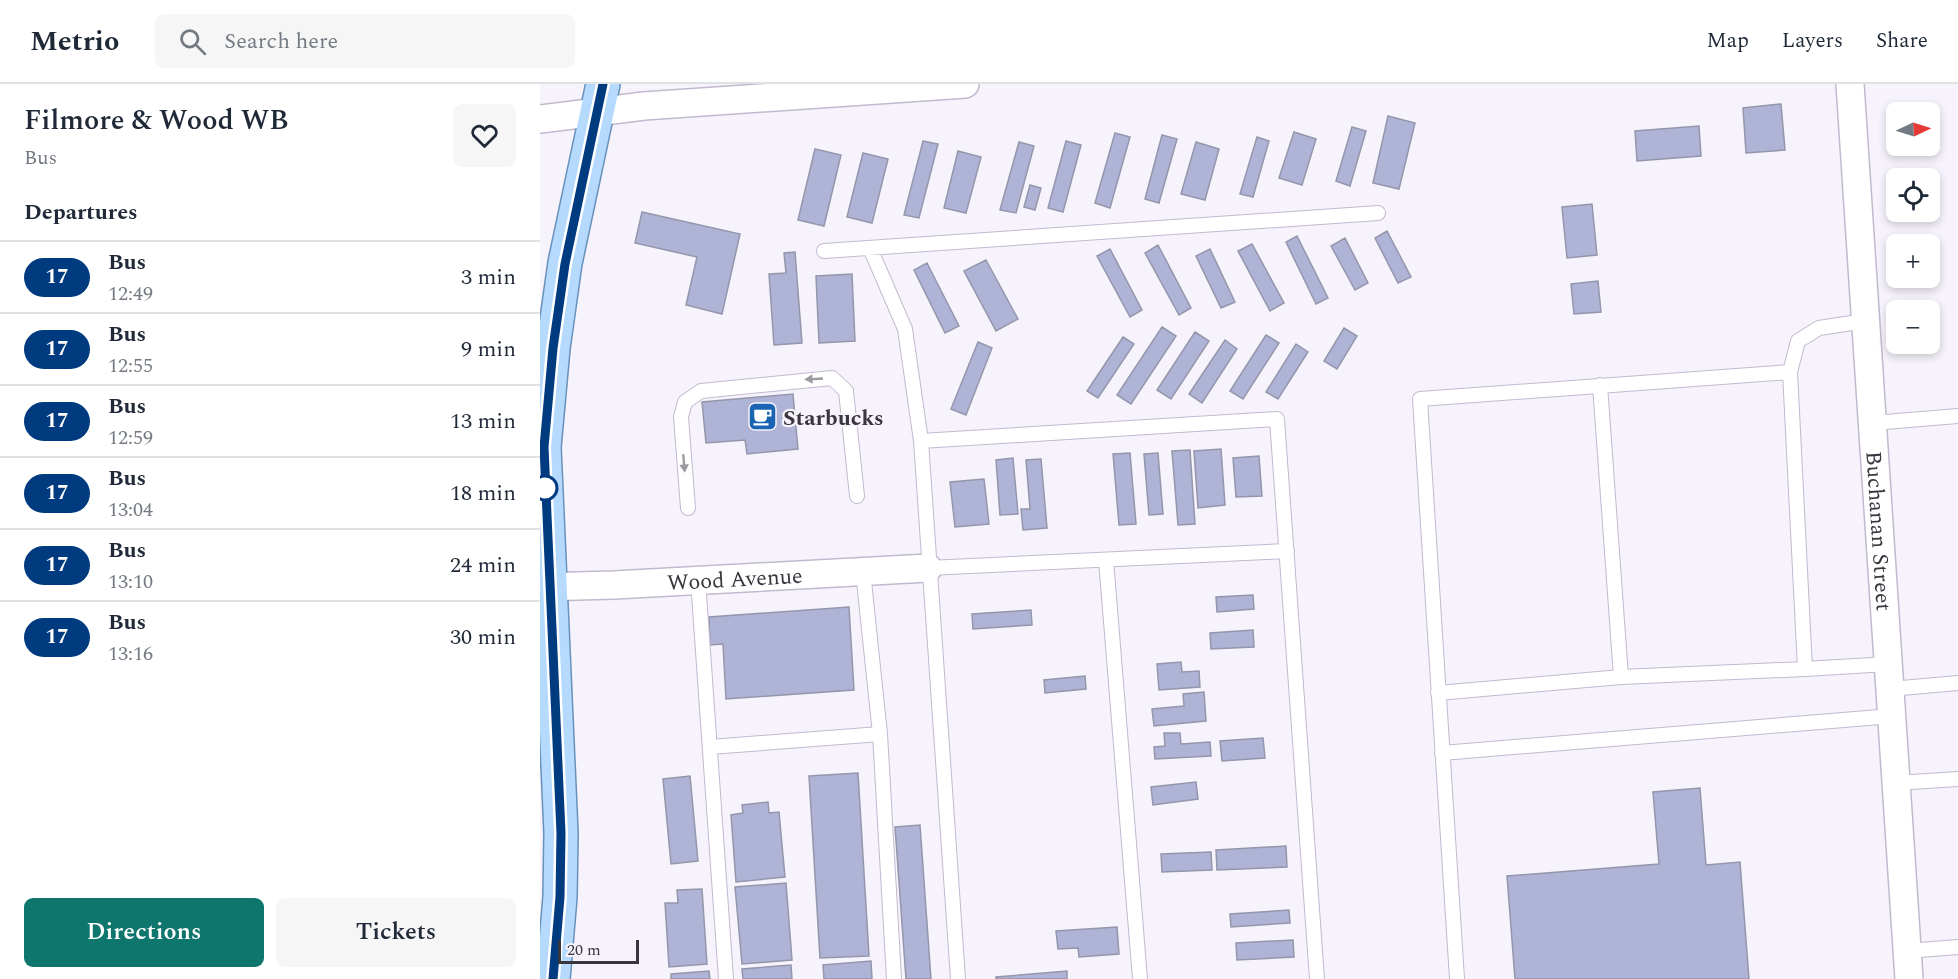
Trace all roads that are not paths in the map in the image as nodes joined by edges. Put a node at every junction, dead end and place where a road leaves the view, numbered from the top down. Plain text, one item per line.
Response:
1 (965, 84) edge
2 (1850, 84) edge
3 (914, 86) edge
4 (706, 93) edge
5 (599, 98) edge
6 (540, 119) edge
7 (1378, 213) dead end
8 (870, 248) junction
9 (824, 251) dead end
10 (1865, 321) junction
11 (547, 348) edge
12 (1790, 372) junction
13 (1600, 385) junction
14 (1958, 416) edge
15 (1873, 423) junction
16 (921, 441) junction
17 (542, 471) edge
18 (857, 496) dead end
19 (688, 508) dead end
20 (1287, 551) junction
21 (1106, 560) junction
22 (928, 568) junction
23 (863, 572) junction
24 (698, 580) junction
25 (545, 587) edge
26 (1805, 669) junction
27 (1889, 676) junction
28 (1621, 677) junction
29 (1958, 683) edge
30 (1438, 693) junction
31 (1892, 716) junction
32 (880, 734) junction
33 (710, 747) junction
34 (1442, 753) junction
35 (1958, 779) edge
36 (1896, 783) junction
37 (1958, 947) edge
38 (1907, 951) junction
39 (554, 979) edge
40 (726, 979) edge
41 (894, 979) edge
42 (958, 979) edge
43 (1140, 979) edge
44 (1317, 979) edge
45 (1457, 979) edge
46 (1909, 979) edge

1 - 3 street
2 - 10 street, Buchanan Street
3 - 4 street
4 - 5 street
5 - 6 street
5 - 11 main road
7 - 8 lane
8 - 9 lane
8 - 16 lane
10 - 12 lane
10 - 15 street, Buchanan Street
11 - 17 main road
12 - 13 lane
12 - 26 lane
13 - 28 lane
13 - 30 lane
14 - 15 lane
15 - 27 street, Buchanan Street
16 - 20 lane
16 - 22 lane
17 - 25 main road
18 -> 19 lane
20 - 21 lane
20 - 44 lane
21 - 22 lane
21 - 43 lane
22 - 23 street, Wood Avenue
22 - 42 lane
23 - 24 street, Wood Avenue
23 - 32 lane
24 - 25 street, Wood Avenue
24 - 33 lane
25 - 39 main road
26 - 27 lane
26 - 28 lane
27 - 29 lane
27 - 31 street, Buchanan Street
28 - 30 lane
30 - 34 lane
31 - 34 lane
31 - 36 street, Buchanan Street
32 - 33 lane
32 - 41 lane
33 - 40 lane
34 - 45 lane
35 - 36 lane
36 - 38 street, Buchanan Street
37 - 38 lane
38 - 46 street, Buchanan Street

